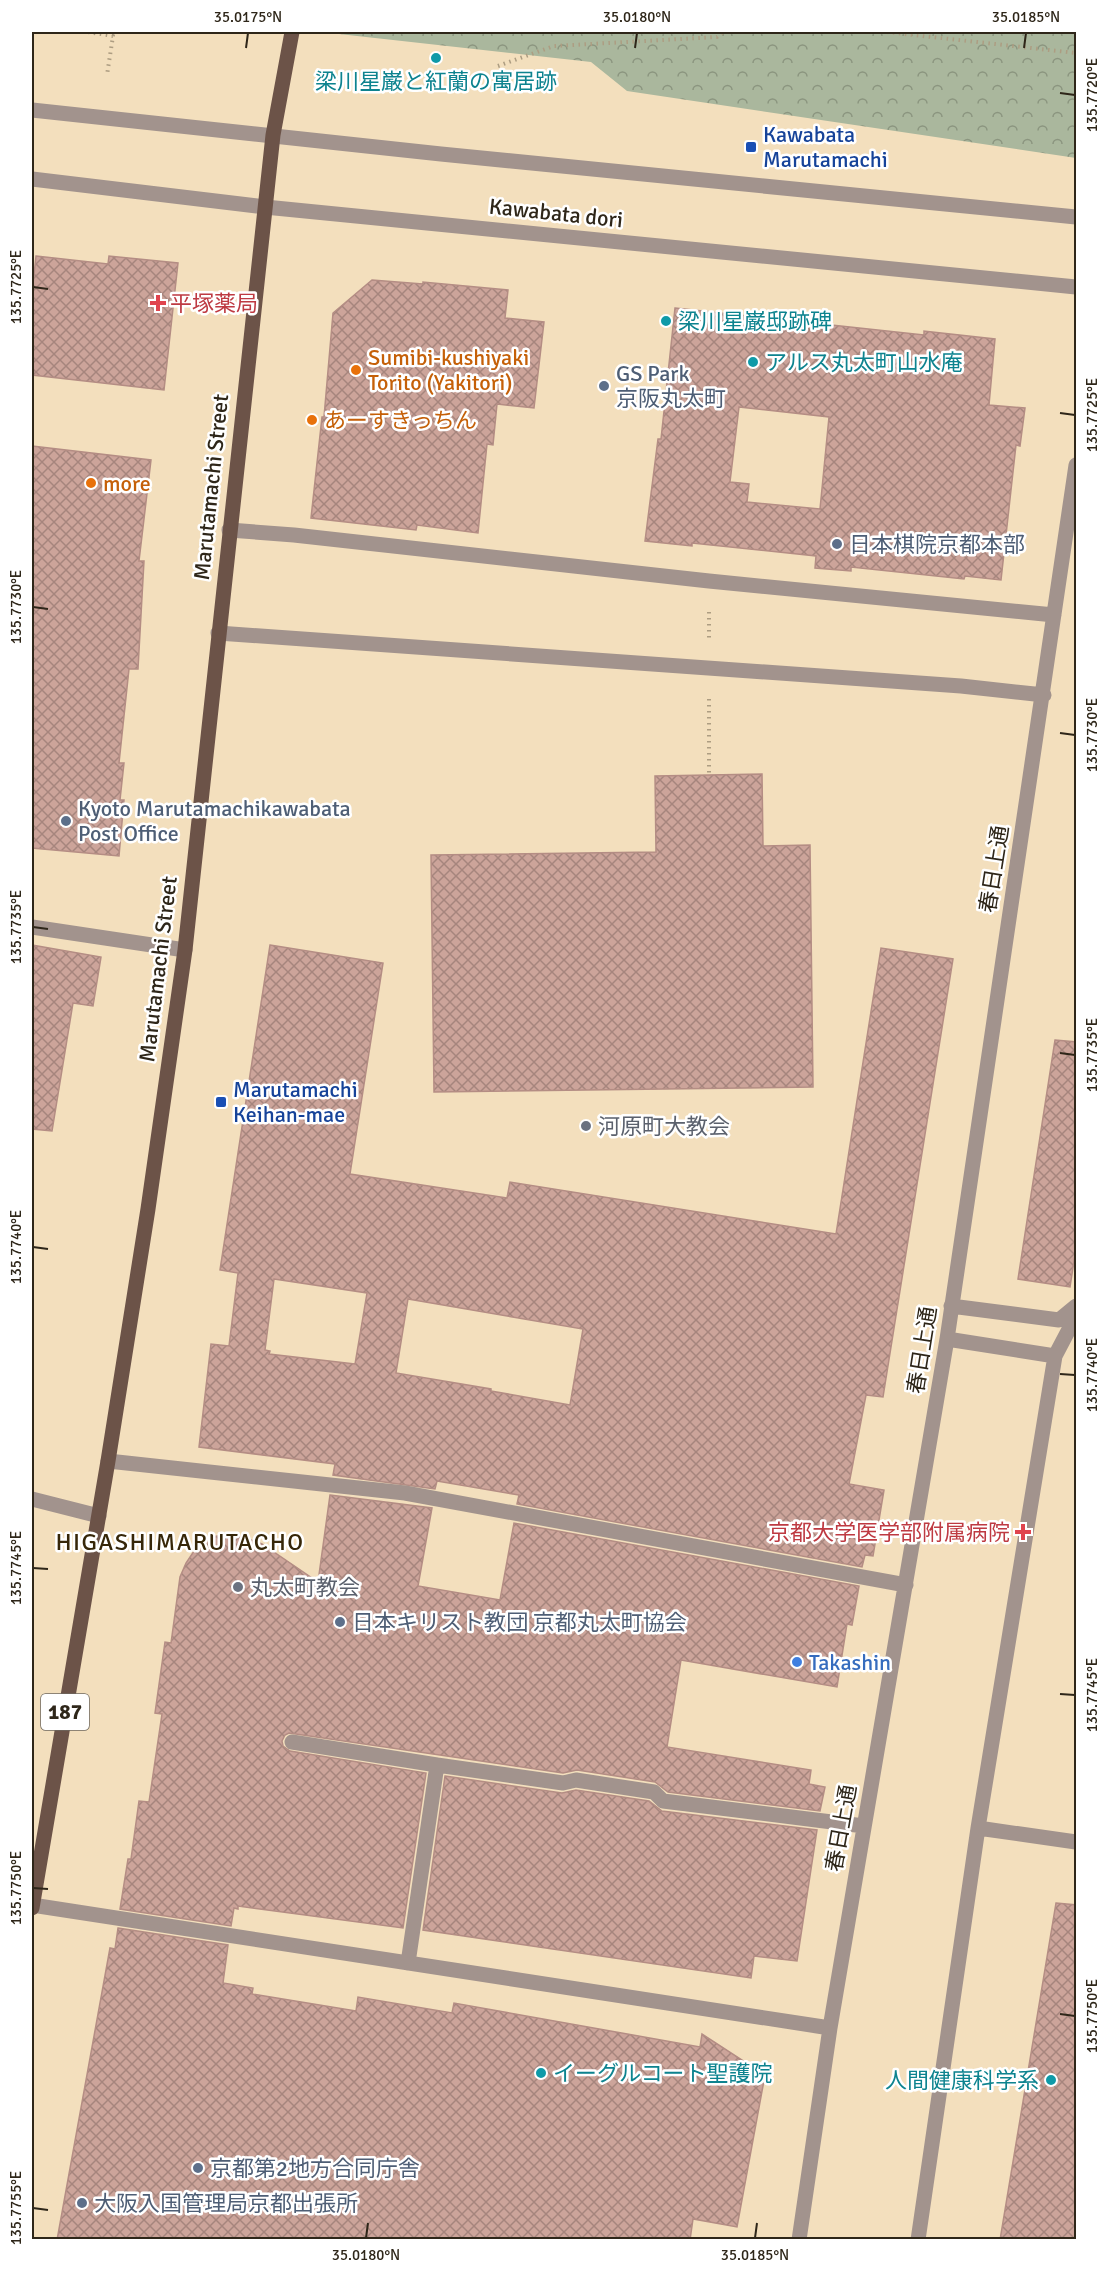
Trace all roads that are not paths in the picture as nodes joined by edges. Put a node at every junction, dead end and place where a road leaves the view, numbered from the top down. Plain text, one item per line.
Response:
1 (292, 32) edge
2 (32, 110) edge
3 (273, 135) junction
4 (32, 179) edge
5 (265, 207) junction
6 (1077, 217) edge
7 (1077, 286) edge
8 (1077, 465) edge
9 (229, 530) junction
10 (1054, 615) junction
11 (218, 633) junction
12 (1044, 695) junction
13 (32, 927) edge
14 (185, 950) junction
15 (951, 1306) junction
16 (1077, 1306) edge
17 (1077, 1316) edge
18 (947, 1338) junction
19 (1055, 1356) junction
20 (108, 1461) junction
21 (32, 1499) edge
22 (99, 1516) junction
23 (906, 1584) junction
24 (292, 1742) dead end
25 (437, 1765) junction
26 (864, 1826) junction
27 (978, 1828) junction
28 (1077, 1842) edge
29 (32, 1906) edge
30 (408, 1963) junction
31 (830, 2028) junction
32 (799, 2240) edge
33 (918, 2240) edge

1 - 3 main road, Marutamachi Street / 187
2 - 3 street, Kawabata dori
3 - 5 main road, Marutamachi Street / 187
3 - 6 street, Kawabata dori
4 - 5 street, Kawabata dori
5 - 7 street, Kawabata dori
5 - 9 main road, Marutamachi Street / 187
8 - 10 street, 春日上通
9 - 10 street
9 - 11 main road, Marutamachi Street / 187
10 - 12 street, 春日上通
11 - 12 street
11 - 14 main road, Marutamachi Street / 187
12 - 15 street, 春日上通
13 - 14 street
14 - 20 main road, Marutamachi Street / 187
15 - 16 street
15 - 18 street, 春日上通
17 - 19 street
18 - 19 street
18 - 23 street, 春日上通
19 - 27 street
20 - 22 main road, Marutamachi Street / 187
20 - 23 street
21 - 22 street
22 - 29 main road, Marutamachi Street / 187
23 - 26 street, 春日上通
24 - 25 street
25 - 26 street
25 - 30 street
26 - 31 street, 春日上通
27 - 28 street
27 - 33 street
29 - 30 street
30 - 31 street
31 - 32 street, 春日上通

